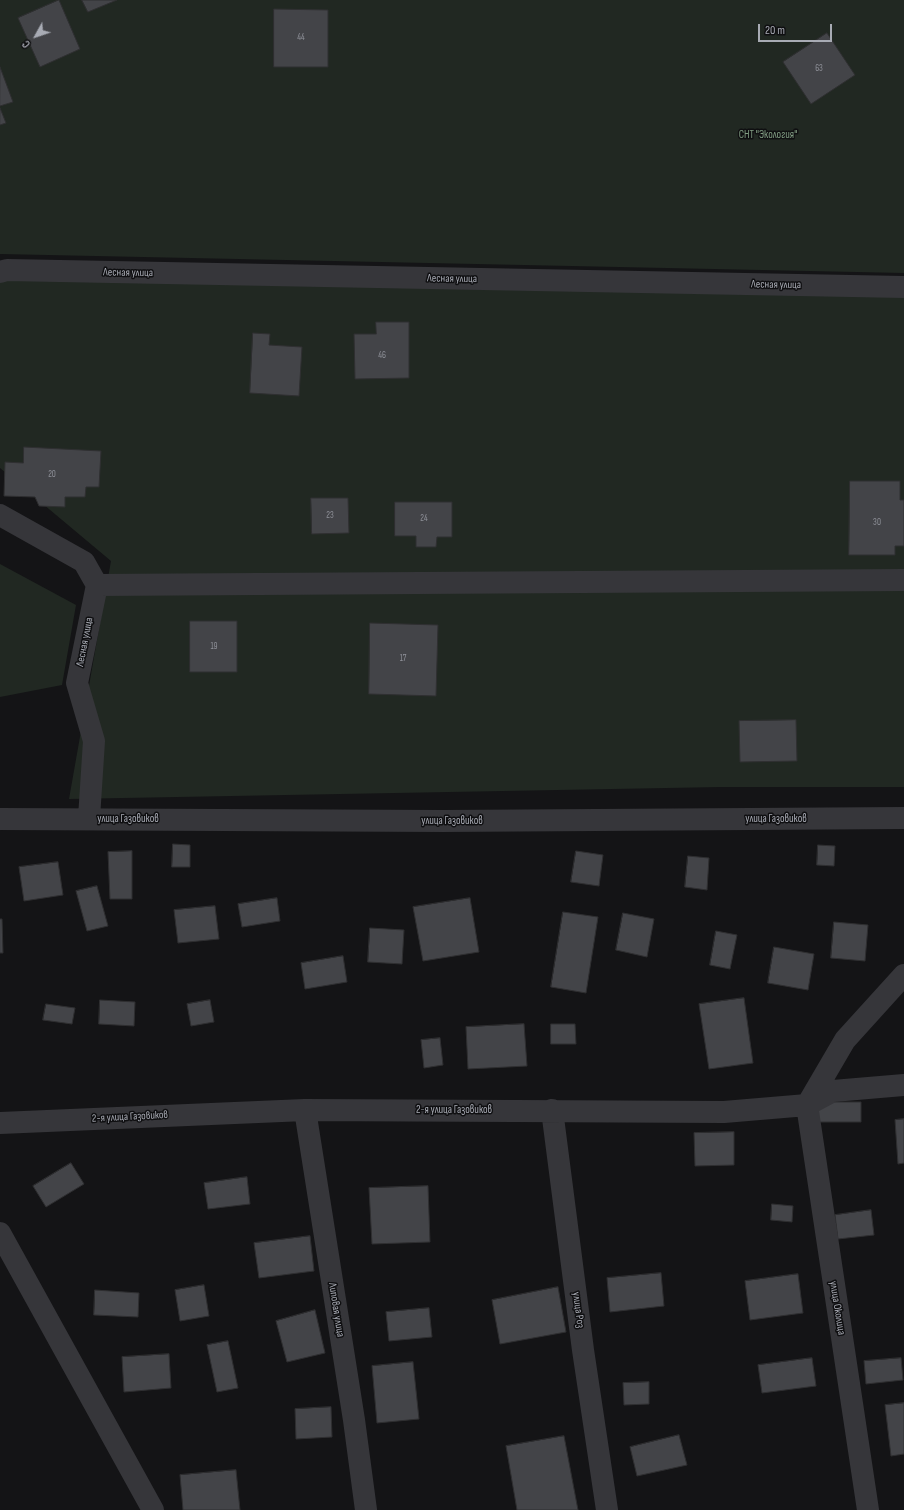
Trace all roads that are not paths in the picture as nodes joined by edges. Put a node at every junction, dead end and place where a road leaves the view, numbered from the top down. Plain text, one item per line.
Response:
1 (0, 272) edge
2 (904, 287) edge
3 (0, 515) edge
4 (904, 580) edge
5 (97, 585) junction
6 (89, 818) junction
7 (904, 818) edge
8 (0, 819) edge
9 (904, 975) edge
10 (904, 1085) edge
11 (807, 1105) junction
12 (305, 1110) junction
13 (552, 1110) junction
14 (0, 1123) edge
15 (0, 1232) edge
16 (154, 1510) edge
17 (366, 1510) edge
18 (607, 1510) edge
19 (868, 1510) edge

1 - 2 street, Лесная улица
3 - 5 street
4 - 5 street
5 - 6 street, Лесная улица
6 - 7 street, улица Газовиков
6 - 8 street, улица Газовиков
9 - 11 street
10 - 11 street, 2-я улица Газовиков
11 - 13 street, 2-я улица Газовиков
11 - 19 street, улица Околица
12 - 13 street, 2-я улица Газовиков
12 - 14 street, 2-я улица Газовиков
12 - 17 street, Липовая улица
13 - 18 street, улица Роз
15 - 16 street

